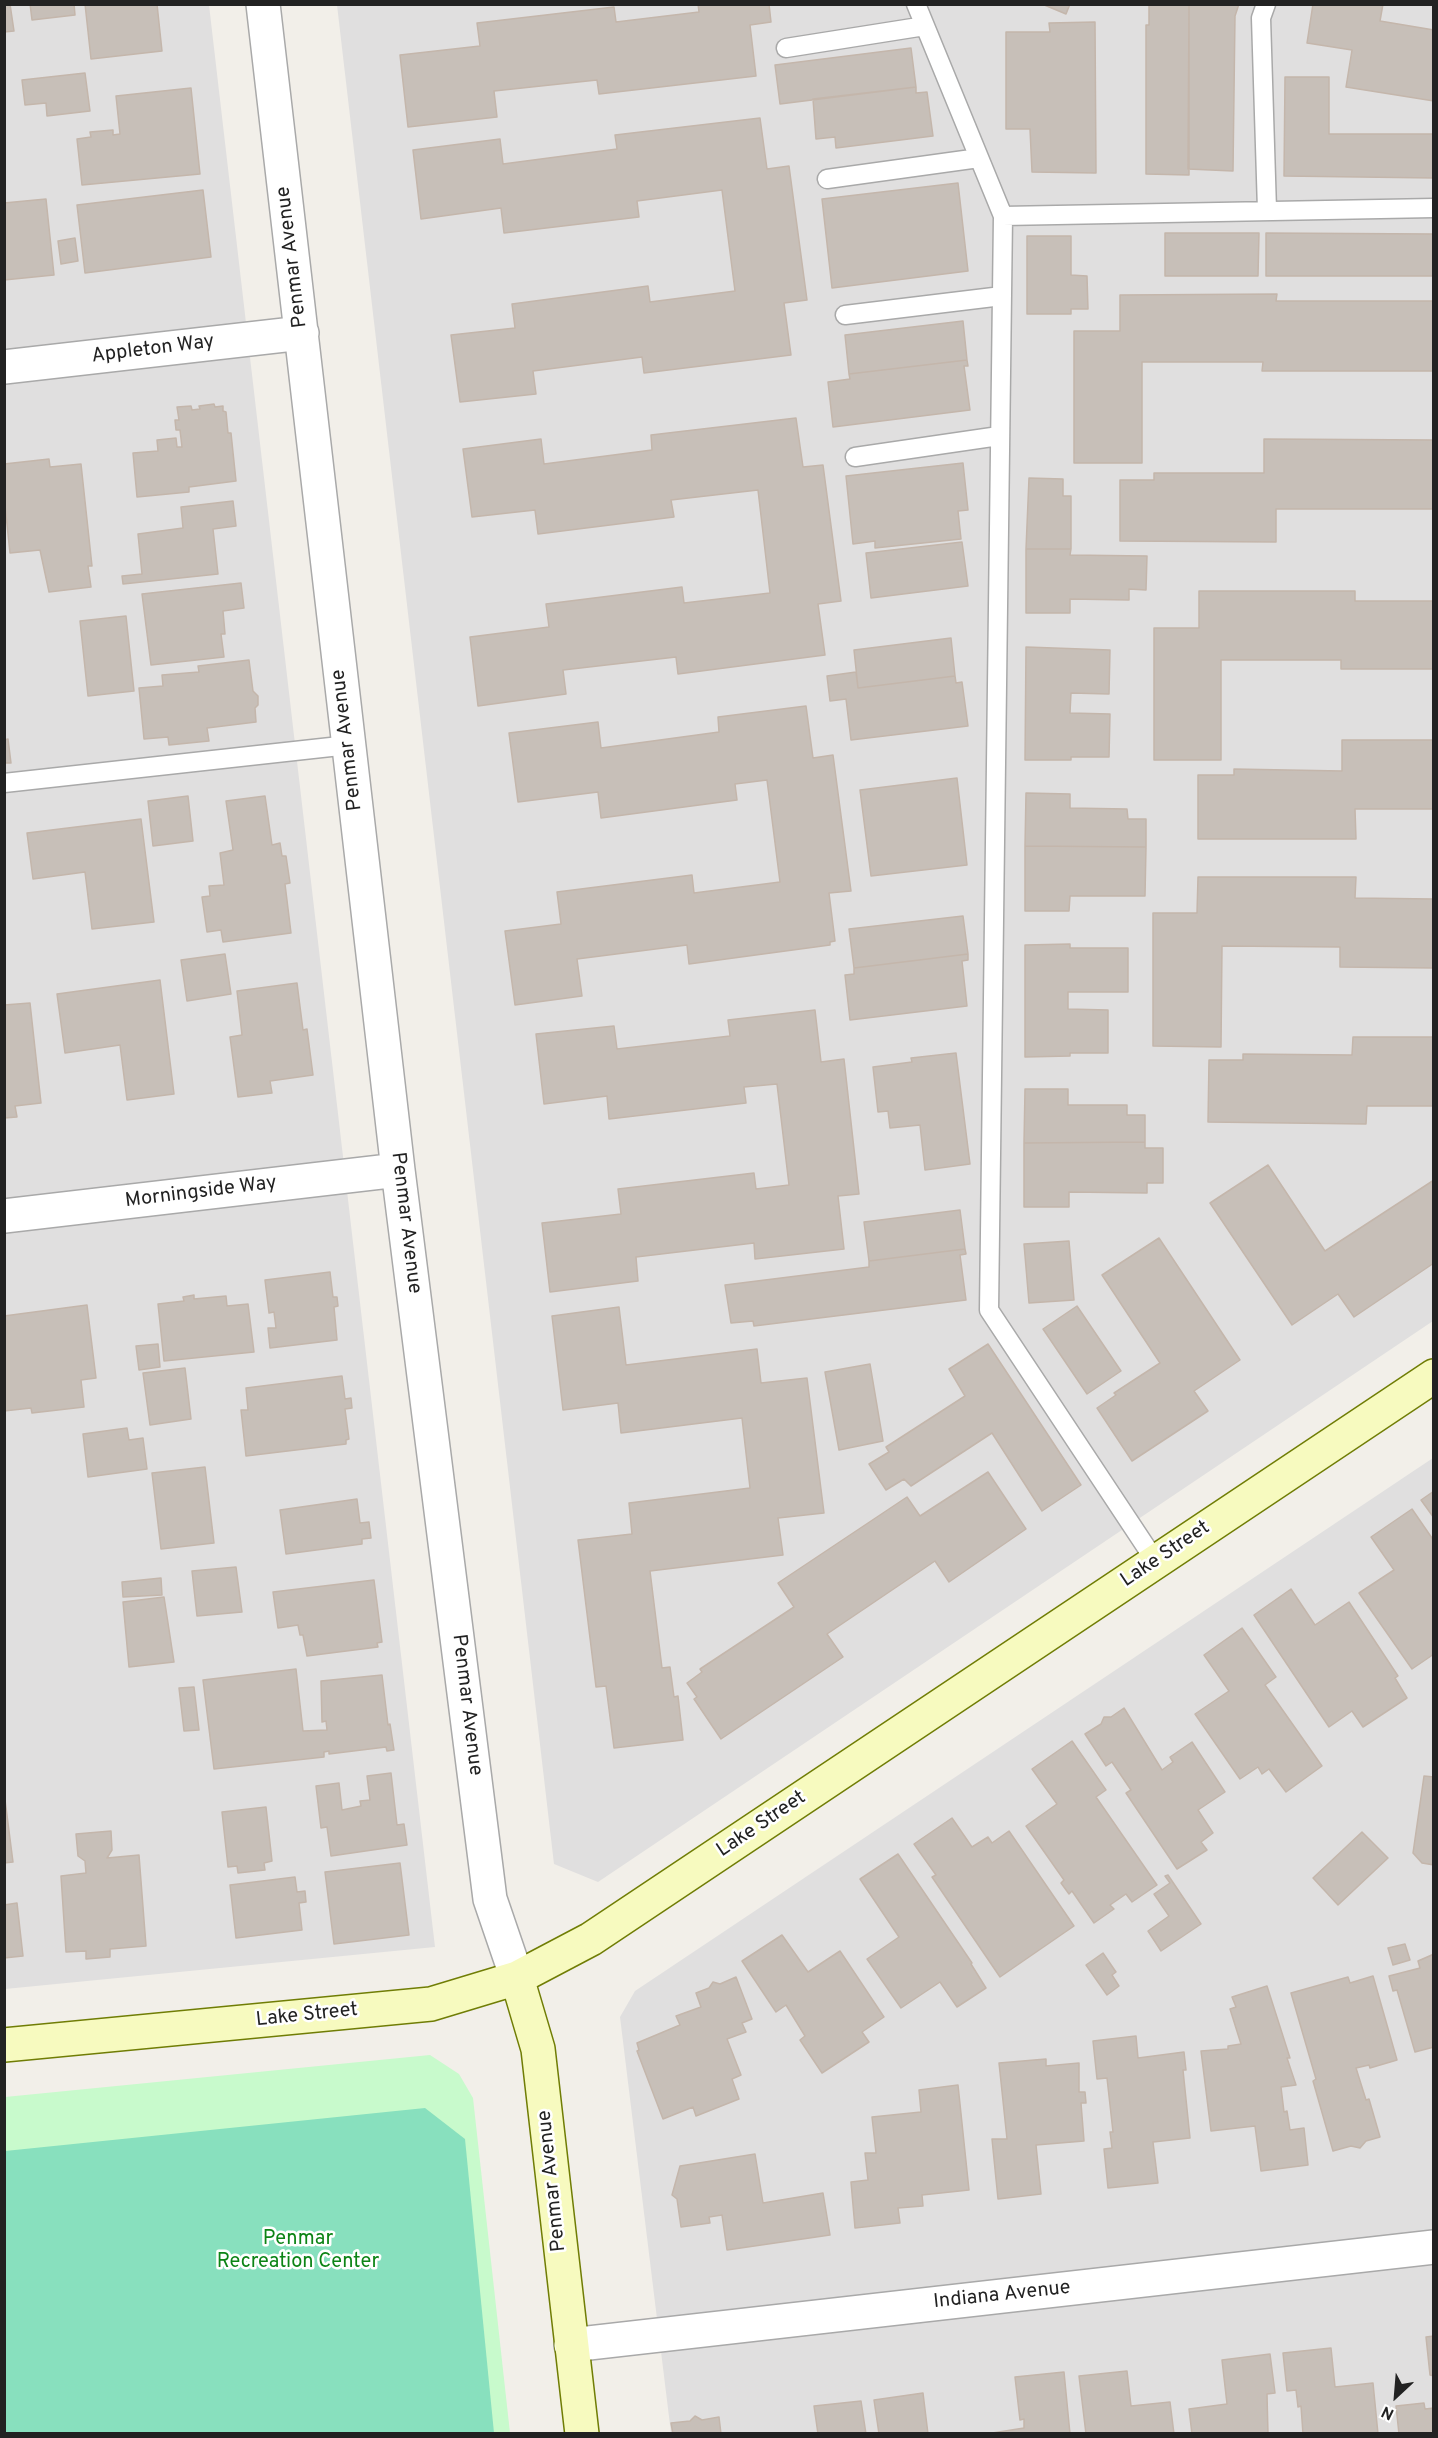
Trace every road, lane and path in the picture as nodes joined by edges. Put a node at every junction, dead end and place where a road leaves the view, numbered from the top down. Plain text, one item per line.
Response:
1 (263, 4) edge
2 (916, 4) edge
3 (1266, 4) edge
4 (925, 26) junction
5 (786, 48) dead end
6 (979, 158) junction
7 (827, 179) dead end
8 (1434, 208) edge
9 (1267, 210) junction
10 (1003, 216) junction
11 (1002, 296) junction
12 (844, 315) dead end
13 (302, 333) junction
14 (4, 367) edge
15 (999, 436) junction
16 (855, 457) dead end
17 (349, 745) junction
18 (4, 783) edge
19 (398, 1170) junction
20 (4, 1216) edge
21 (1434, 1376) edge
22 (1156, 1562) junction
23 (517, 1978) junction
24 (4, 2045) edge
25 (1434, 2247) edge
26 (571, 2345) junction
27 (582, 2433) edge

1 - 13 street, Penmar Avenue
2 - 4 lane
3 - 9 lane
4 - 5 lane
4 - 6 lane
6 - 7 lane
6 - 10 lane
8 - 9 lane
9 - 10 lane
10 - 11 lane
11 - 12 lane
11 - 15 lane
13 - 14 street, Appleton Way
13 - 17 street, Penmar Avenue
15 - 16 lane
15 - 22 lane
17 - 18 lane
17 - 19 street, Penmar Avenue
19 - 20 street, Morningside Way
19 - 23 street, Penmar Avenue
21 - 22 street, Lake Street
22 - 23 street, Lake Street
23 - 24 street, Lake Street
23 - 26 street, Penmar Avenue
25 - 26 street, Indiana Avenue
26 - 27 street, Penmar Avenue

